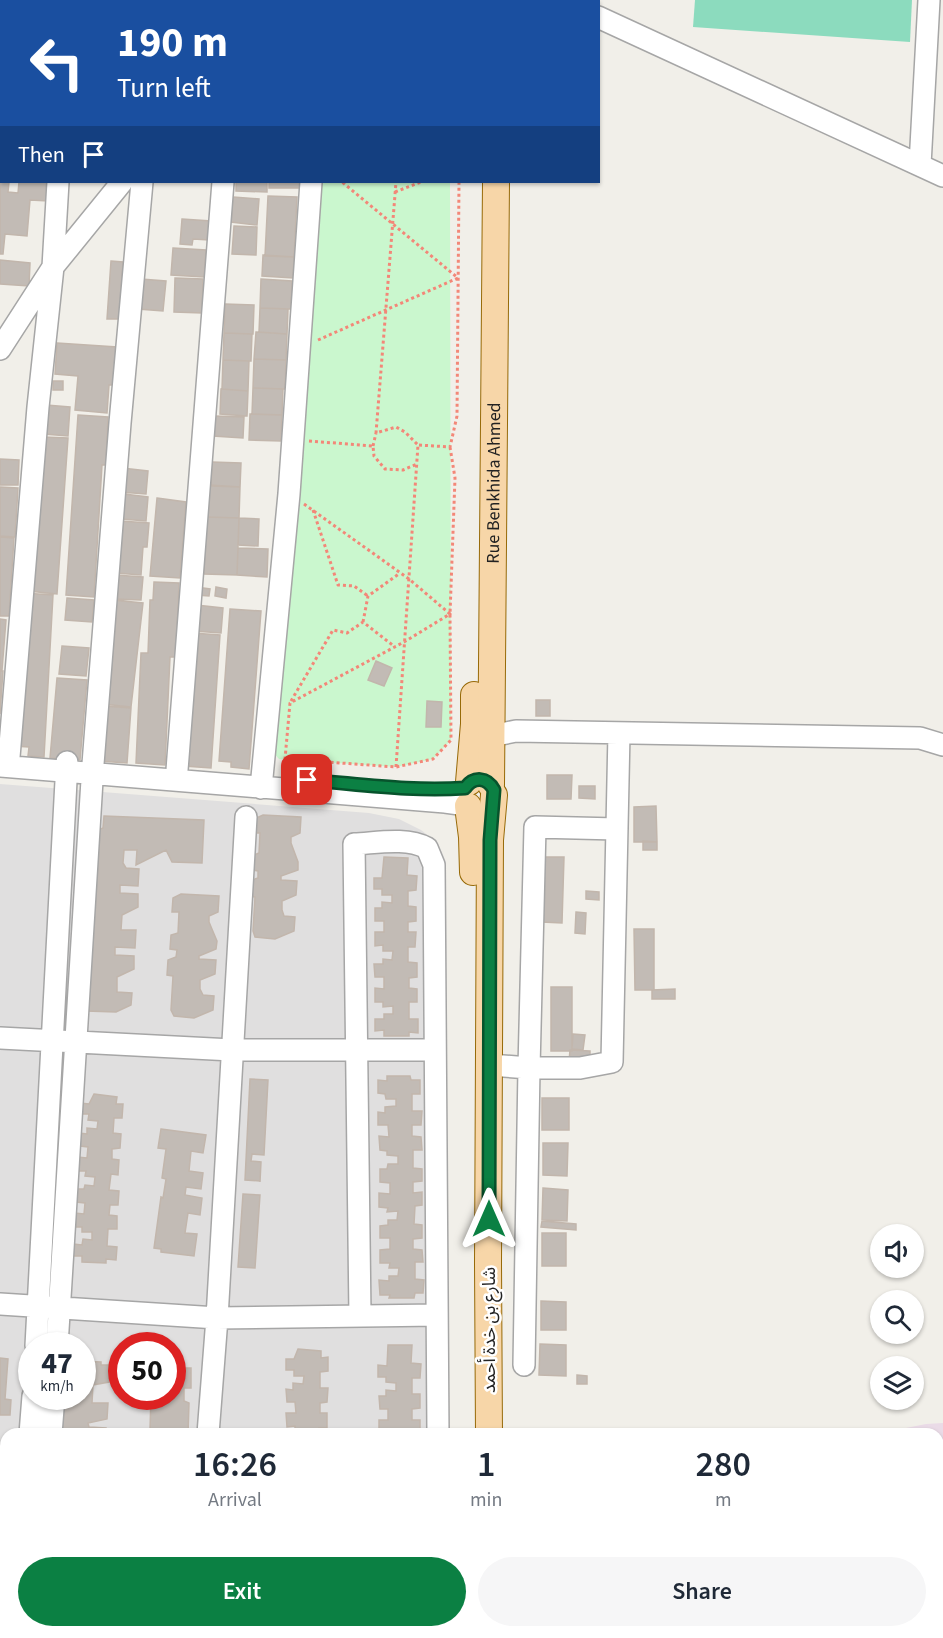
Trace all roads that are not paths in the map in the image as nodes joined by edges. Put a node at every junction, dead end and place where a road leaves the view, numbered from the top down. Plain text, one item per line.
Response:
1 (929, 0) edge
2 (600, 18) edge
3 (920, 165) junction
4 (943, 176) edge
5 (58, 183) edge
6 (121, 183) edge
7 (142, 183) edge
8 (223, 183) edge
9 (311, 183) edge
10 (478, 183) edge
11 (496, 183) edge
12 (53, 267) junction
13 (0, 349) edge
14 (619, 733) junction
15 (491, 736) junction
16 (943, 745) edge
17 (11, 761) edge
18 (67, 767) junction
19 (93, 769) junction
20 (177, 770) junction
21 (262, 782) junction
22 (476, 793) junction
23 (246, 817) dead end
24 (617, 829) junction
25 (0, 1038) edge
26 (53, 1041) junction
27 (76, 1042) junction
28 (232, 1050) junction
29 (356, 1050) junction
30 (435, 1050) junction
31 (490, 1065) junction
32 (529, 1068) junction
33 (0, 1304) edge
34 (38, 1306) junction
35 (59, 1307) junction
36 (437, 1315) junction
37 (360, 1316) junction
38 (217, 1318) junction
39 (37, 1332) edge
40 (58, 1332) edge
41 (524, 1365) dead end
42 (32, 1410) edge
43 (53, 1410) edge
44 (30, 1428) edge
45 (51, 1428) edge
46 (208, 1428) edge
47 (438, 1428) edge
48 (475, 1428) edge
49 (489, 1428) edge

1 - 3 street
2 - 3 street
3 - 4 street
5 - 12 street
6 - 12 street
7 - 19 street
8 - 20 street
9 - 21 street
10 - 22 main road
11 - 15 main road, Rue Benkhida Ahmed
12 - 13 street
12 - 17 street
14 - 15 street
14 - 16 street
14 - 24 street
15 - 22 main road, Rue Benkhida Ahmed
17 - 18 street
18 - 19 street
18 - 26 street
19 - 20 street
19 - 21 street
19 - 27 street
20 - 21 street
21 - 22 street
22 - 31 main road, شارع بن خدة أحمد
22 - 48 main road
23 - 28 street
24 - 32 street
24 - 32 street
25 - 26 street
26 - 27 street
26 - 34 street
27 - 28 street
27 - 35 street
28 - 29 street
28 - 38 street
29 - 30 street
29 - 30 street
29 - 37 street
30 - 36 street
31 - 32 street
31 - 49 main road, شارع بن خدة أحمد
32 - 41 street
33 - 34 street
34 - 35 street
34 - 39 street
35 - 38 street
35 - 40 street
36 - 37 street
36 - 47 street
37 - 38 street
38 - 46 street
42 - 44 street
43 - 45 street

